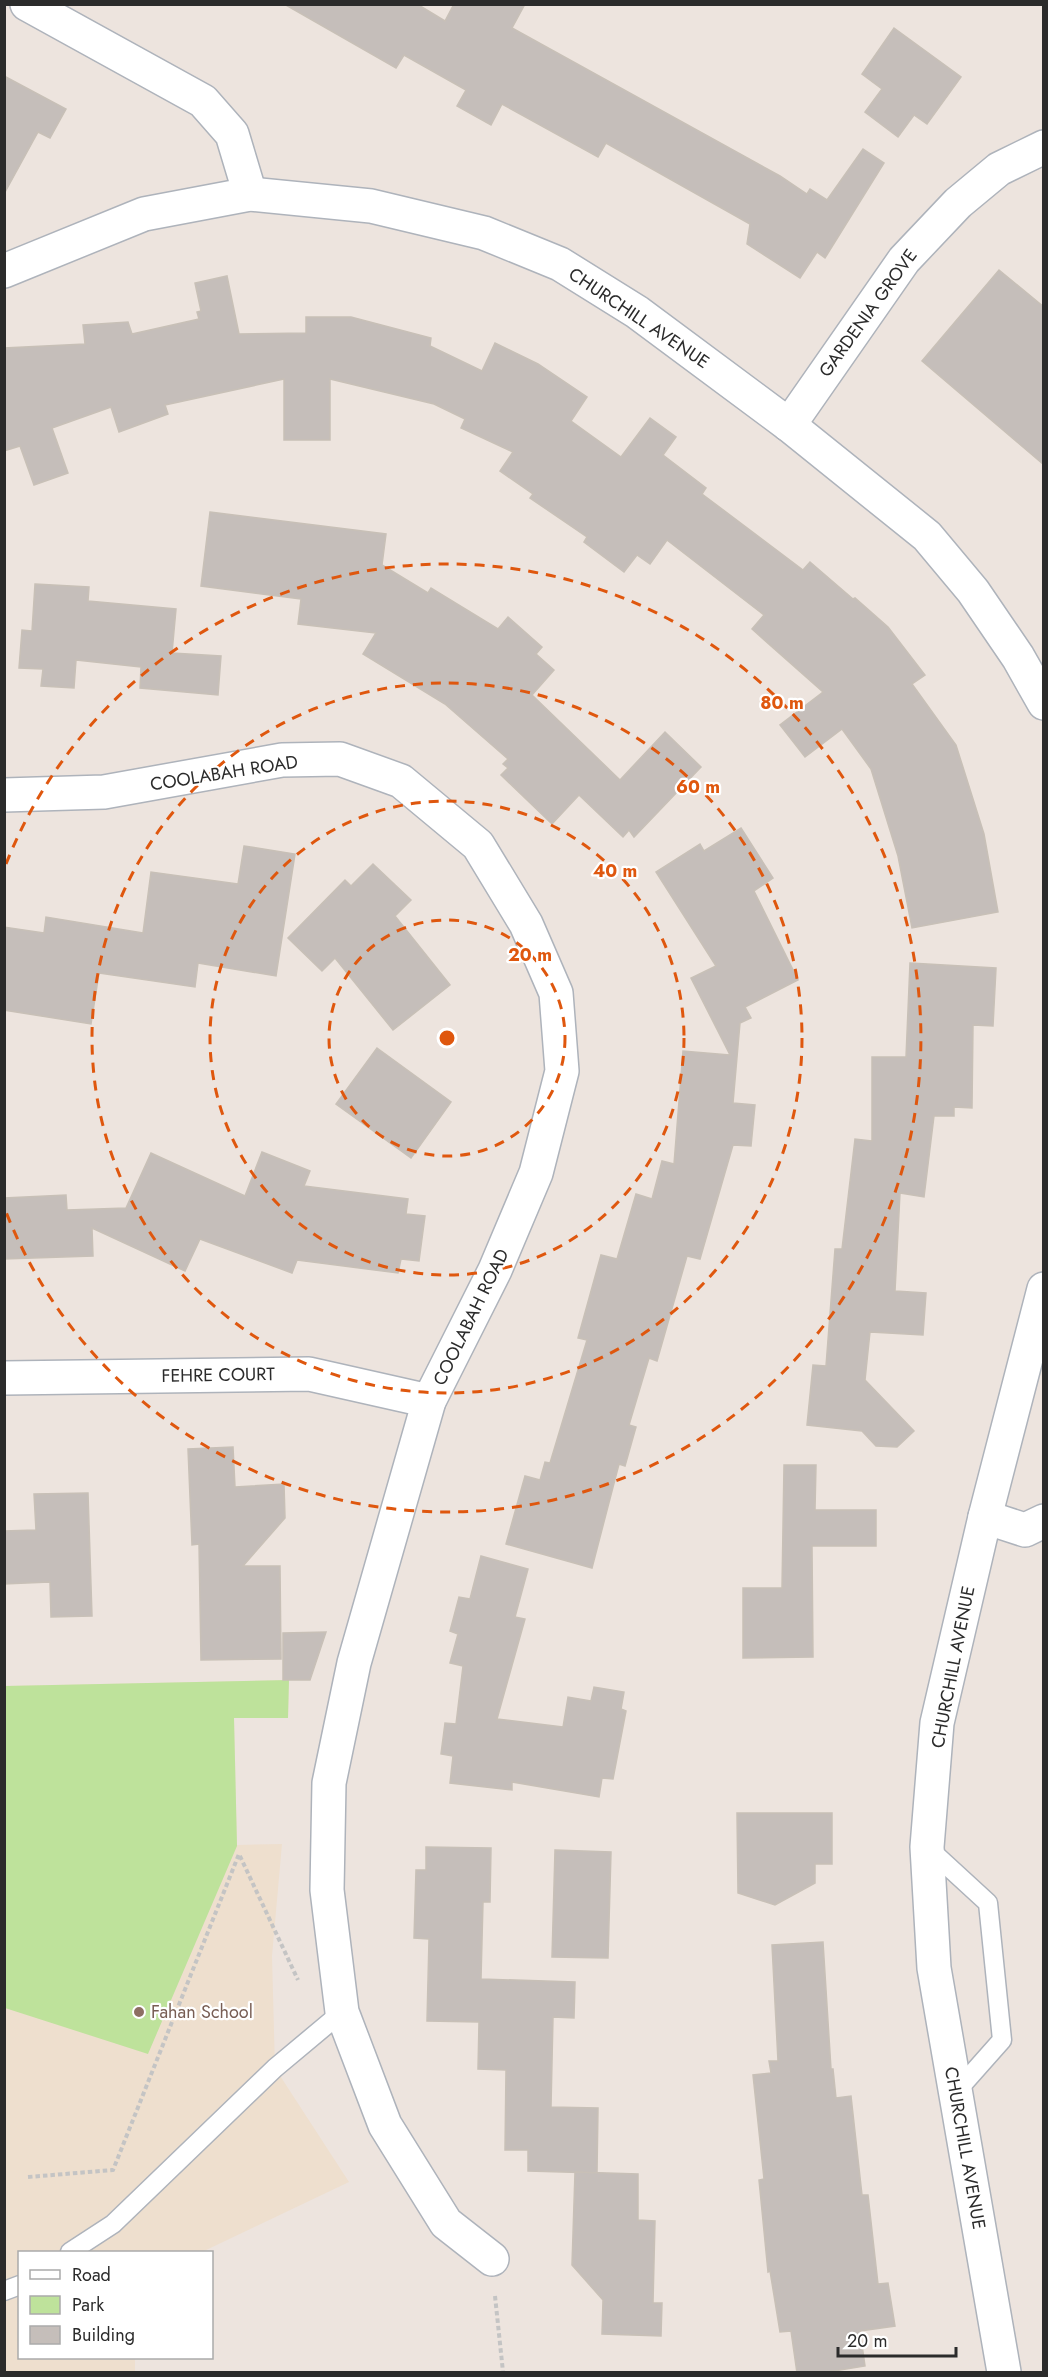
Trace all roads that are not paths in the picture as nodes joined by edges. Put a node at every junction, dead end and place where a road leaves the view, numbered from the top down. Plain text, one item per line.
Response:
1 (27, 4) edge
2 (1044, 147) edge
3 (250, 194) junction
4 (4, 271) edge
5 (789, 425) junction
6 (1044, 703) edge
7 (4, 795) edge
8 (1044, 1289) edge
9 (4, 1378) edge
10 (429, 1401) junction
11 (985, 1517) junction
12 (1044, 1521) edge
13 (927, 1847) junction
14 (332, 2021) junction
15 (955, 2093) junction
16 (73, 2251) edge
17 (492, 2259) road end
18 (1004, 2373) edge

1 - 3 street
2 - 5 street, GARDENIA GROVE
3 - 4 street, CHURCHILL AVENUE
3 - 5 street, CHURCHILL AVENUE
5 - 6 street, CHURCHILL AVENUE
7 - 10 street, COOLABAH ROAD
8 - 11 street, CHURCHILL AVENUE
9 - 10 street, FEHRE COURT
10 - 14 street, COOLABAH ROAD
11 - 12 street
11 - 13 street, CHURCHILL AVENUE
13 - 15 street, CHURCHILL AVENUE
13 - 15 lane
14 - 16 lane
14 - 17 street, COOLABAH ROAD
15 - 18 street, CHURCHILL AVENUE

